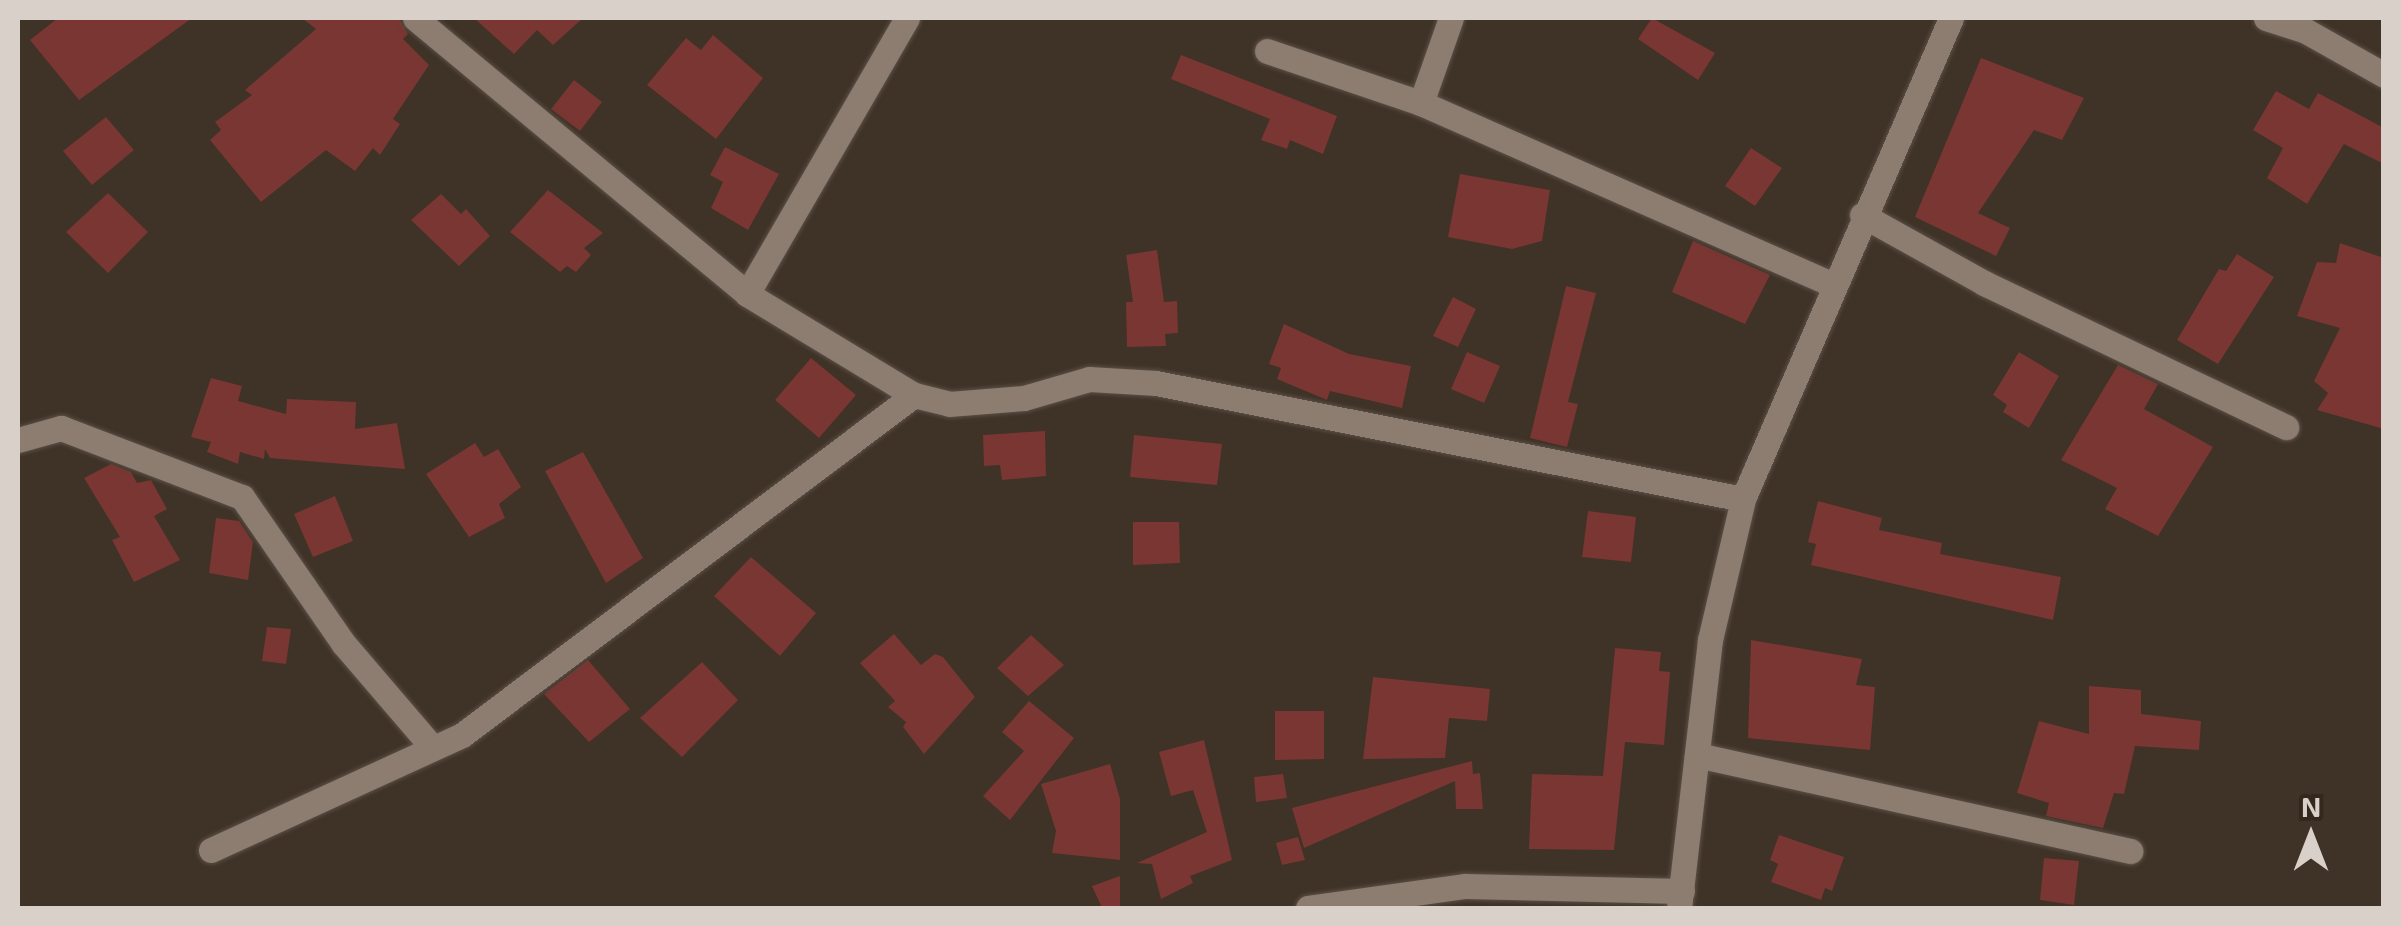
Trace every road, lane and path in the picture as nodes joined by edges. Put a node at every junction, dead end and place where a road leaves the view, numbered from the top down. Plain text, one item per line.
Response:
1 (415, 18) edge
2 (908, 18) edge
3 (1452, 18) edge
4 (1951, 18) edge
5 (2266, 18) edge
6 (1267, 52) dead end
7 (2384, 75) edge
8 (1421, 103) junction
9 (1862, 215) junction
10 (1833, 285) junction
11 (747, 294) junction
12 (914, 395) junction
13 (2286, 426) dead end
14 (18, 440) edge
15 (1743, 499) junction
16 (433, 748) junction
17 (1697, 756) junction
18 (211, 850) dead end
19 (2130, 851) dead end
20 (1680, 900) edge
21 (1308, 908) edge

1 - 11 street
2 - 11 street
3 - 8 street
4 - 9 street
5 - 7 street
6 - 8 street
8 - 10 street
9 - 10 street
9 - 13 street
10 - 15 street
11 - 12 street
12 - 15 street
12 - 16 street
14 - 16 street
15 - 17 street
16 - 18 street
17 - 19 street
17 - 20 street
20 - 21 street

